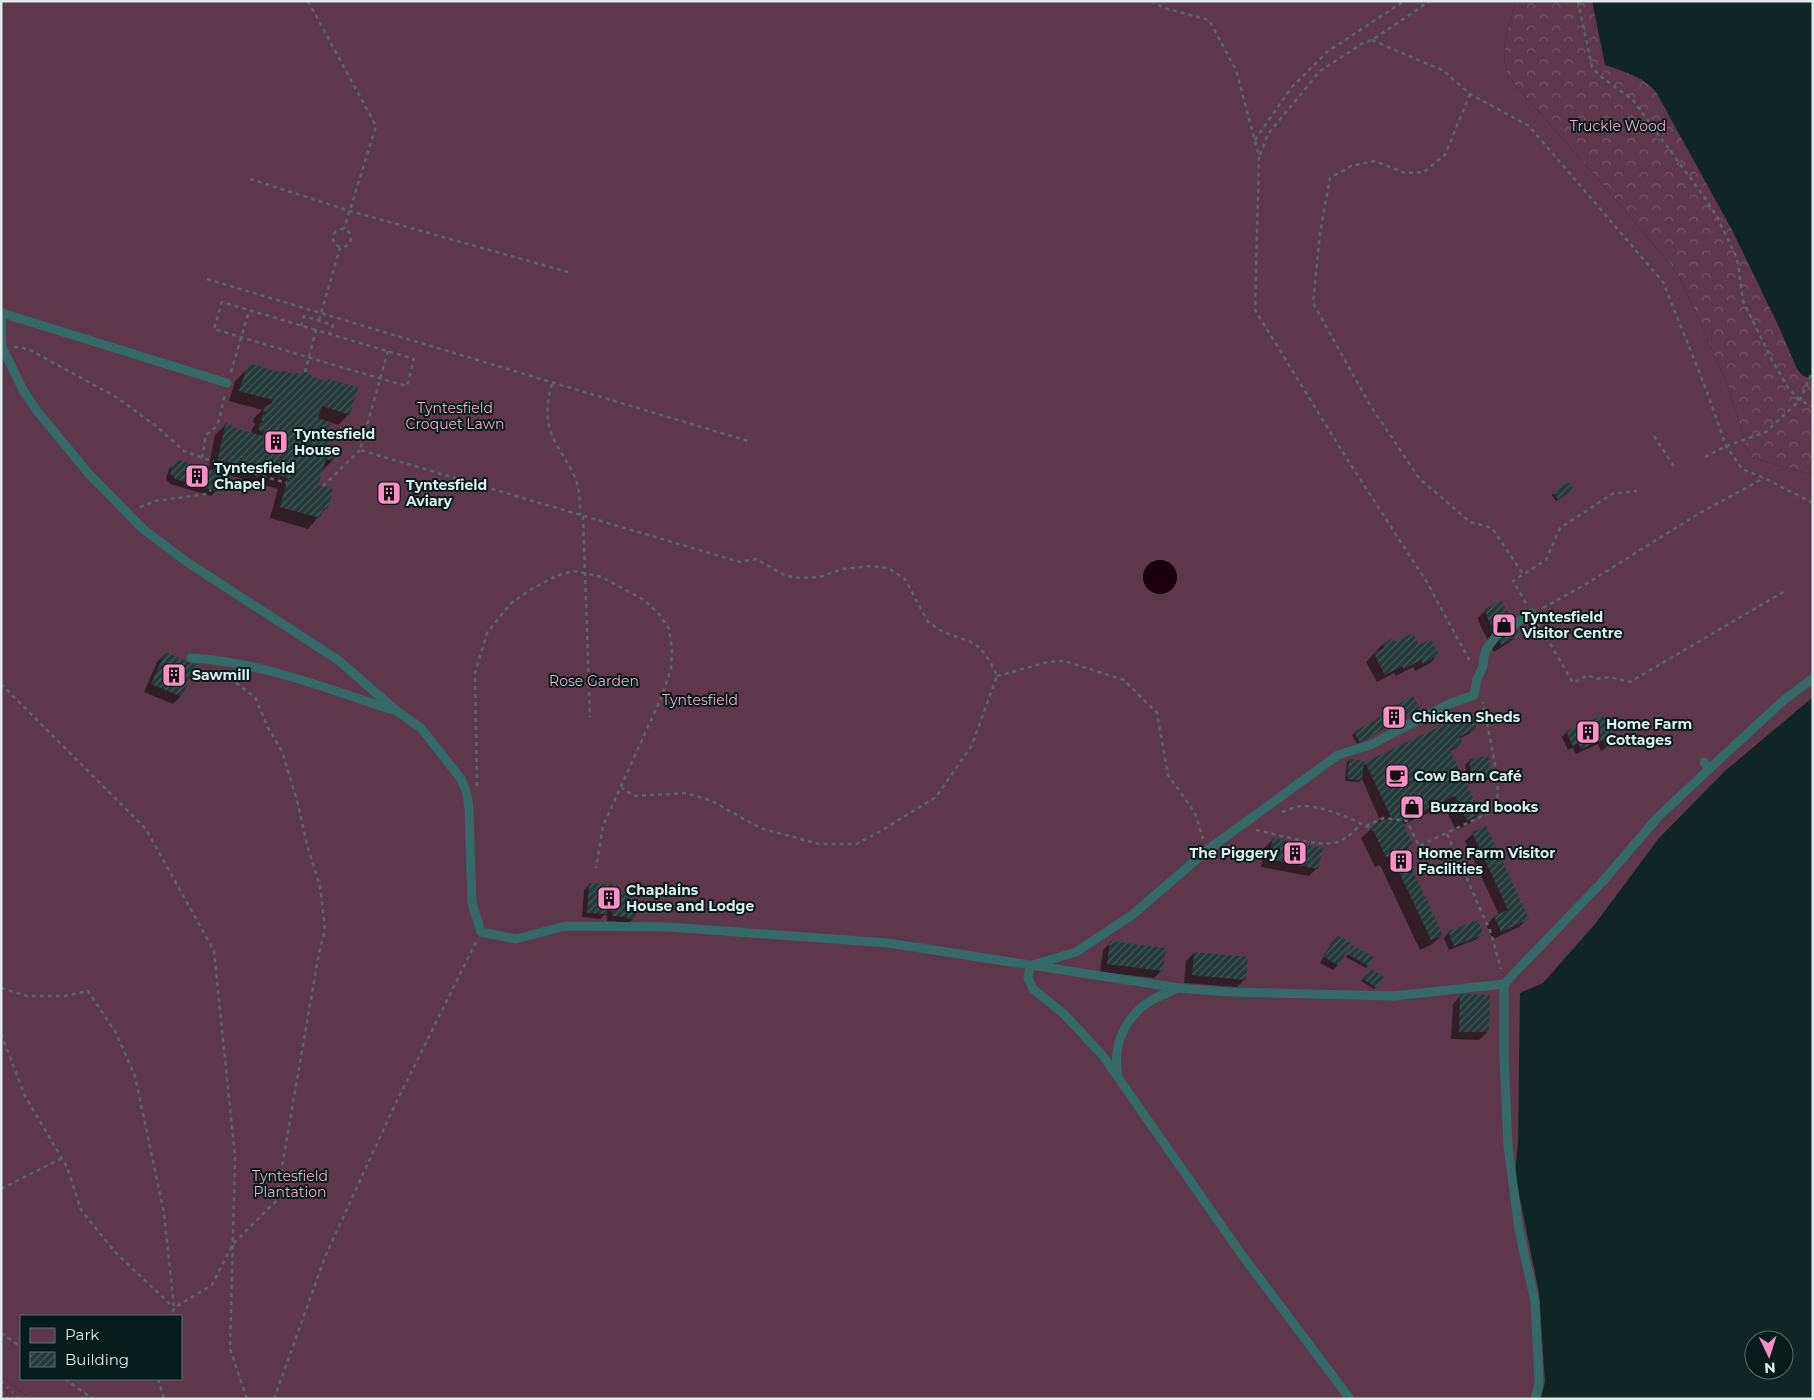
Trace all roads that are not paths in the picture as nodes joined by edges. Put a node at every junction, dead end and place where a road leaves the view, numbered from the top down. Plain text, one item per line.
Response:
1 (2, 313) edge
2 (2, 347) edge
3 (227, 383) road end
4 (1532, 613) road end
5 (191, 658) dead end
6 (1813, 678) edge
7 (398, 712) junction
8 (1030, 966) junction
9 (1504, 984) junction
10 (1179, 988) junction
11 (1119, 1079) junction
12 (1350, 1399) edge
13 (1535, 1399) edge

1 - 2 lane
1 - 3 lane
2 - 7 lane
4 - 8 lane
5 - 7 lane
6 - 9 lane
7 - 8 lane
8 - 10 lane
8 - 11 lane
9 - 10 lane
9 - 13 lane
10 - 11 lane
11 - 12 lane

